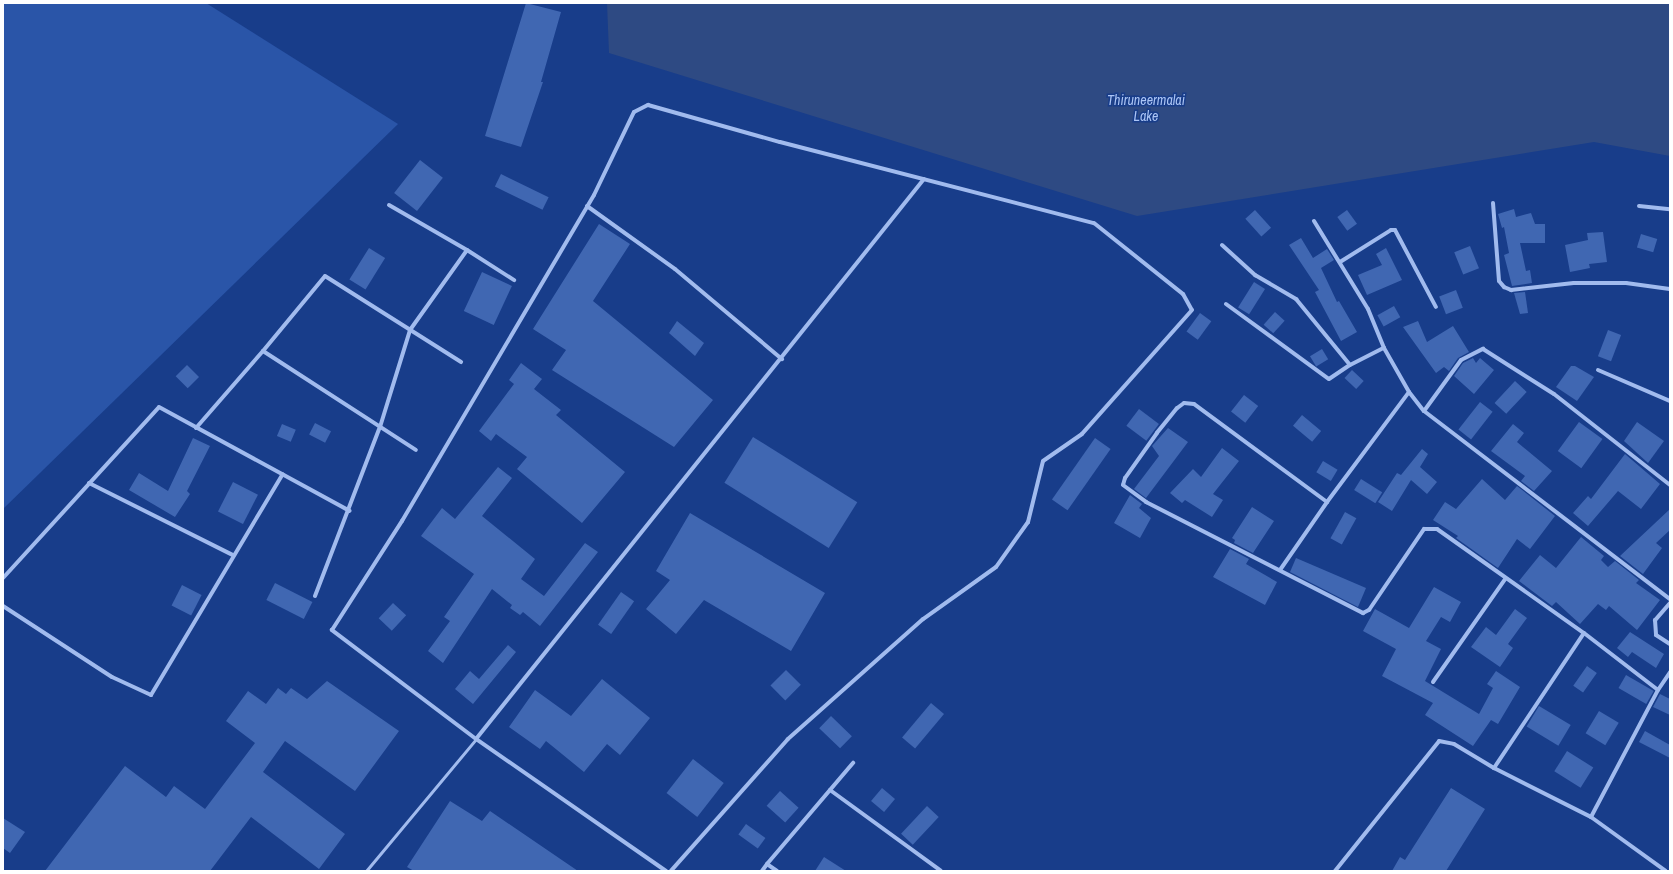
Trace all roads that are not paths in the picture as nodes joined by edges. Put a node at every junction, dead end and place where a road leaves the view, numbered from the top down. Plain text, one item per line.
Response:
1 (924, 179) junction
2 (1493, 203) dead end
3 (389, 205) dead end
4 (587, 206) junction
5 (1639, 206) dead end
6 (1670, 209) edge
7 (1314, 221) dead end
8 (1222, 245) dead end
9 (467, 250) junction
10 (1340, 262) junction
11 (514, 280) dead end
12 (1670, 289) edge
13 (1226, 304) dead end
14 (1436, 307) dead end
15 (410, 330) junction
16 (1384, 348) junction
17 (262, 351) junction
18 (782, 359) junction
19 (461, 362) dead end
20 (1350, 365) junction
21 (1598, 370) dead end
22 (1409, 392) junction
23 (1670, 401) edge
24 (1424, 411) junction
25 (380, 427) junction
26 (196, 428) junction
27 (416, 450) dead end
28 (283, 474) junction
29 (89, 483) junction
30 (1670, 485) edge
31 (1327, 502) junction
32 (350, 510) junction
33 (233, 554) junction
34 (1280, 570) junction
35 (3, 578) edge
36 (1505, 579) junction
37 (315, 596) dead end
38 (1670, 599) edge
39 (1670, 603) edge
40 (3, 606) edge
41 (1584, 633) junction
42 (1670, 644) edge
43 (1670, 672) edge
44 (1433, 682) dead end
45 (1658, 690) junction
46 (476, 739) junction
47 (853, 763) dead end
48 (1494, 768) junction
49 (830, 790) junction
50 (1591, 817) junction
51 (767, 864) junction
52 (366, 871) edge
53 (666, 871) edge
54 (672, 871) edge
55 (762, 871) edge
56 (777, 871) edge
57 (941, 871) edge
58 (1334, 871) edge
59 (1666, 871) edge

1 - 4 street
1 - 18 street
1 - 54 street
2 - 12 street
3 - 9 street
4 - 18 street
4 - 46 street
5 - 6 street
7 - 10 street
8 - 20 street
9 - 11 street
9 - 15 street
10 - 14 street
10 - 16 street
13 - 20 street
15 - 17 street
15 - 19 street
15 - 25 street
16 - 20 street
16 - 22 street
17 - 25 street
17 - 26 street
18 - 46 street
21 - 23 street
22 - 24 street
22 - 31 street
24 - 30 street
24 - 38 street
25 - 27 street
25 - 32 street
26 - 28 street
26 - 29 street
28 - 32 street
28 - 33 street
29 - 33 street
29 - 35 street
31 - 34 street
31 - 34 street
32 - 37 street
33 - 40 street
34 - 36 street
36 - 41 street
36 - 44 street
39 - 42 street
41 - 45 street
41 - 48 street
43 - 45 street
45 - 50 street
46 - 52 lane
46 - 53 street
47 - 49 street
48 - 50 street
48 - 58 street
49 - 51 street
49 - 57 street
50 - 59 street
51 - 55 street
51 - 56 street

